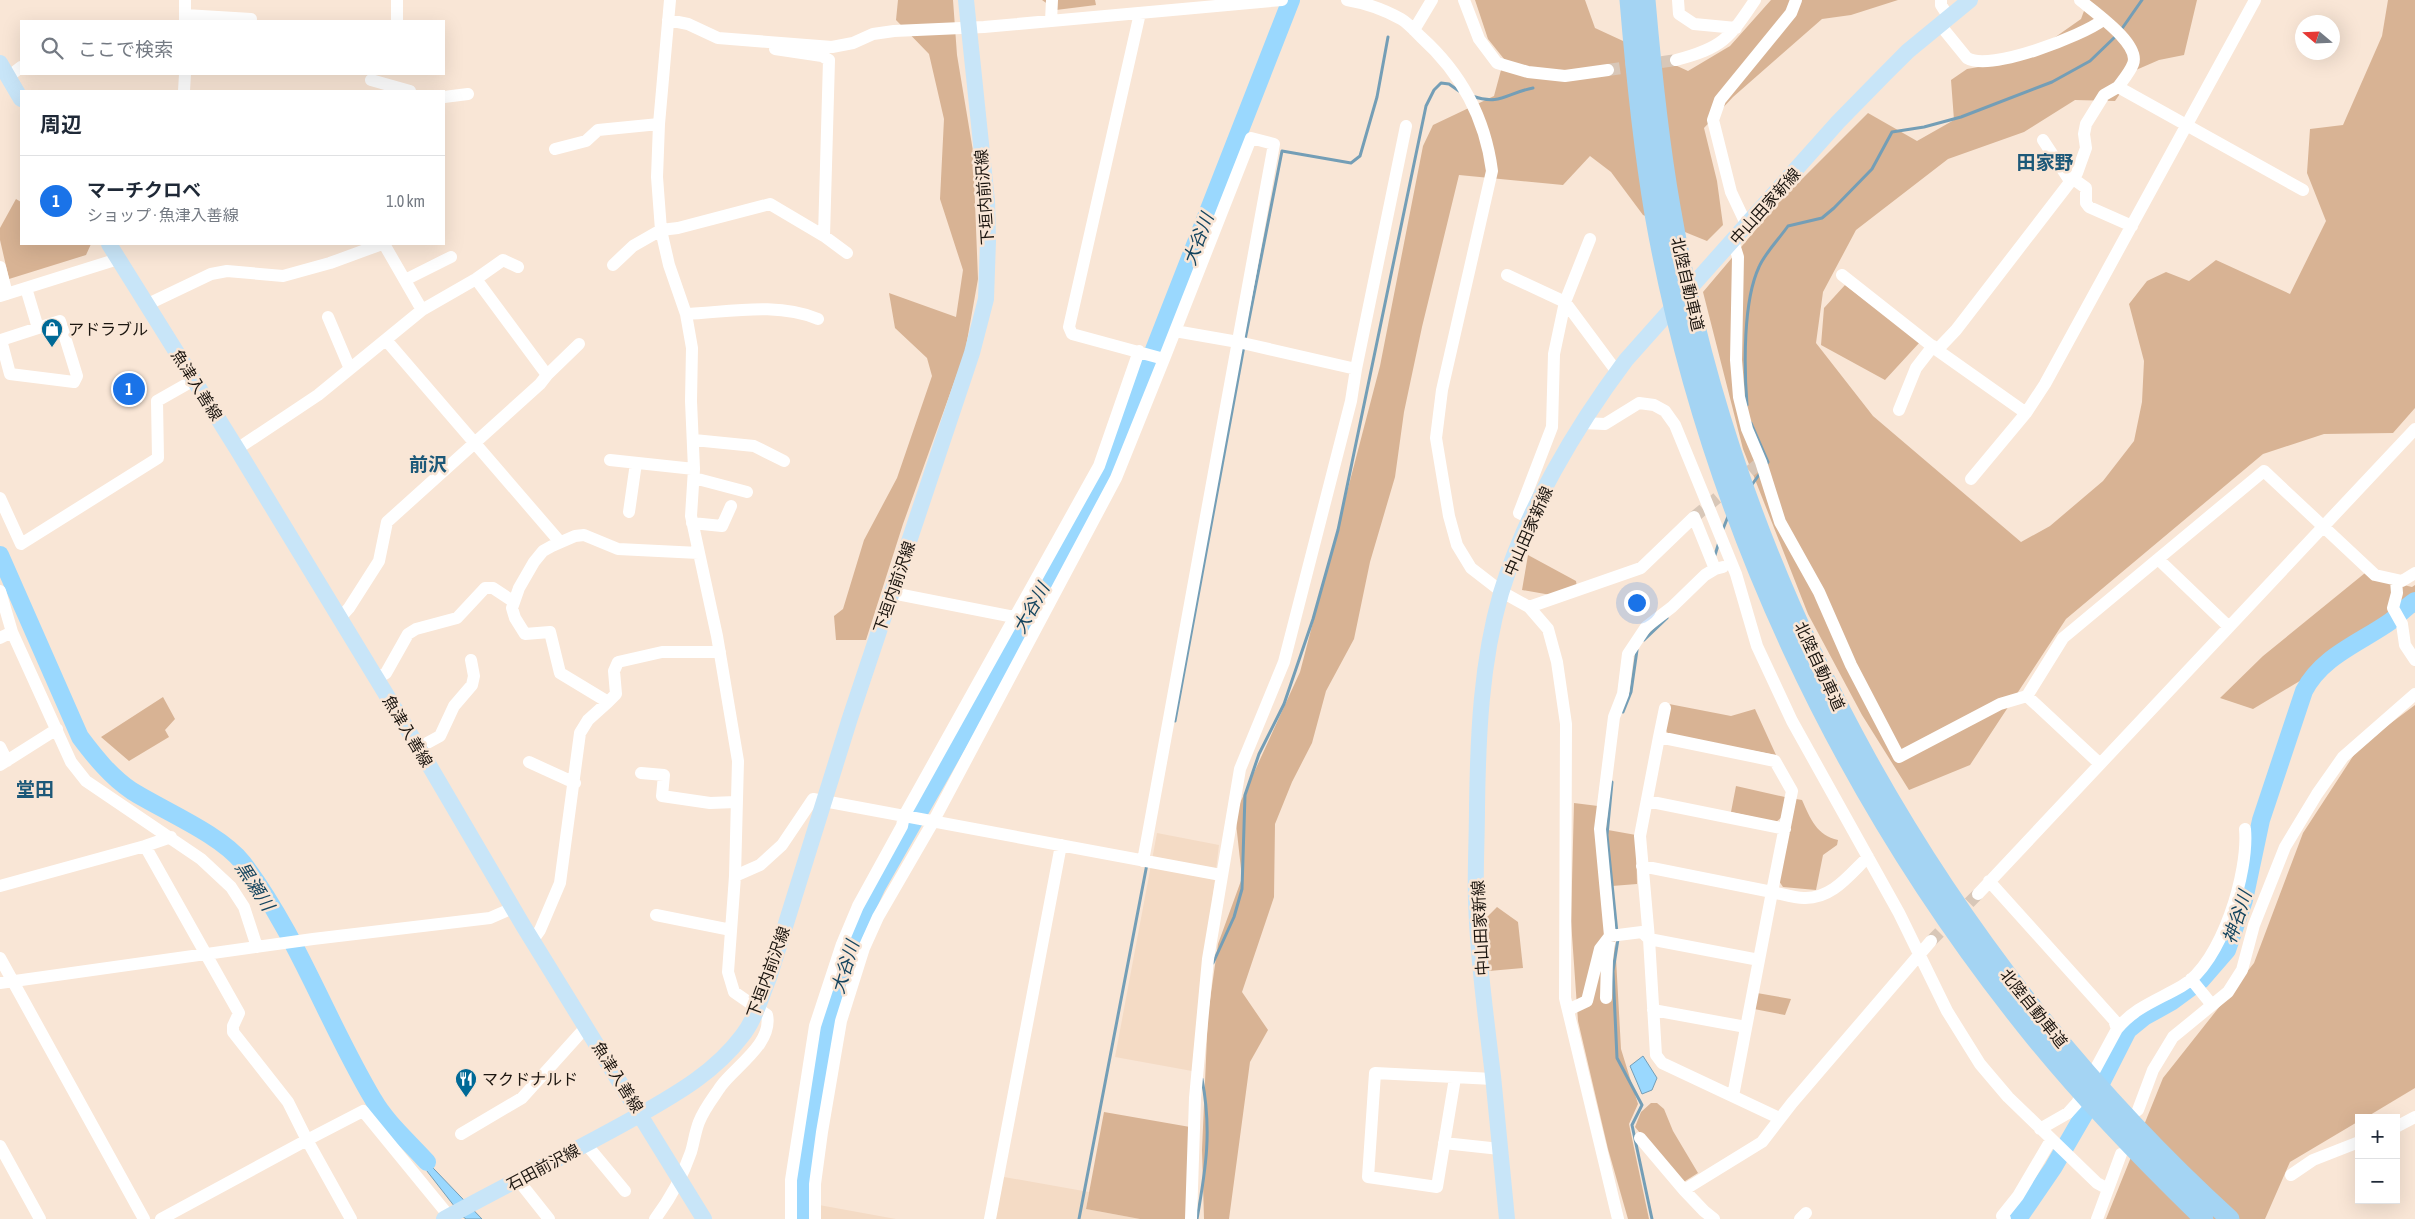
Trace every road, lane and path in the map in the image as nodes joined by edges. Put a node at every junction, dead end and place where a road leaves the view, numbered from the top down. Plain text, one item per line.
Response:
1 (185, 0) edge
2 (397, 0) edge
3 (670, 0) edge
4 (966, 0) edge
5 (1052, 0) edge
6 (1282, 0) edge
7 (1347, 0) edge
8 (1432, 0) edge
9 (1464, 0) edge
10 (1629, 0) edge
11 (1646, 0) edge
12 (1678, 0) edge
13 (1756, 0) edge
14 (1796, 0) edge
15 (1942, 0) edge
16 (1970, 0) edge
17 (2080, 0) edge
18 (2255, 0) edge
19 (1177, 5) edge
20 (1140, 13) junction
21 (186, 18) edge
22 (251, 19) dead end
23 (397, 20) edge
24 (668, 20) junction
25 (2103, 20) junction
26 (1051, 21) junction
27 (1945, 22) junction
28 (968, 28) junction
29 (1736, 28) junction
30 (1414, 30) junction
31 (769, 42) junction
32 (1676, 60) tunnel mouth
33 (20, 66) edge
34 (4, 70) edge
35 (1608, 70) tunnel mouth
36 (185, 75) edge
37 (371, 82) edge
38 (2118, 87) junction
39 (184, 90) edge
40 (406, 90) edge
41 (468, 94) dead end
42 (20, 97) edge
43 (445, 97) edge
44 (659, 124) junction
45 (2185, 125) junction
46 (1406, 126) dead end
47 (2042, 140) dead end
48 (555, 149) dead end
49 (2071, 180) junction
50 (2303, 190) dead end
51 (1747, 226) junction
52 (2132, 226) junction
53 (661, 230) junction
54 (824, 236) junction
55 (1590, 240) dead end
56 (1733, 241) junction
57 (110, 245) edge
58 (380, 245) edge
59 (384, 245) edge
60 (847, 253) dead end
61 (451, 257) dead end
62 (118, 259) junction
63 (613, 265) dead end
64 (0, 267) edge
65 (518, 267) dead end
66 (1507, 275) dead end
67 (1842, 275) dead end
68 (476, 279) junction
69 (405, 280) junction
70 (26, 288) junction
71 (3, 295) edge
72 (1565, 302) junction
73 (146, 305) junction
74 (422, 310) junction
75 (686, 314) junction
76 (328, 317) dead end
77 (818, 318) dead end
78 (38, 328) junction
79 (1175, 332) junction
80 (386, 340) junction
81 (1238, 342) junction
82 (579, 344) dead end
83 (1935, 348) junction
84 (1139, 351) junction
85 (1164, 359) junction
86 (350, 369) junction
87 (1356, 369) junction
88 (1617, 372) junction
89 (547, 375) junction
90 (194, 380) junction
91 (1899, 410) dead end
92 (2026, 413) junction
93 (1582, 423) junction
94 (2415, 429) edge
95 (694, 440) junction
96 (475, 444) junction
97 (237, 449) junction
98 (610, 460) dead end
99 (784, 461) dead end
100 (636, 462) junction
101 (694, 474) junction
102 (1971, 479) dead end
103 (747, 492) dead end
104 (0, 498) edge
105 (731, 506) dead end
106 (629, 512) dead end
107 (1531, 519) junction
108 (692, 523) junction
109 (2323, 527) junction
110 (560, 542) junction
111 (699, 554) junction
112 (2158, 559) junction
113 (1732, 565) junction
114 (1715, 569) junction
115 (2415, 573) edge
116 (2396, 580) junction
117 (0, 591) edge
118 (1502, 592) junction
119 (892, 593) junction
120 (514, 602) junction
121 (1529, 607) junction
122 (1014, 617) junction
123 (339, 619) junction
124 (2229, 627) junction
125 (12, 632) junction
126 (0, 638) edge
127 (720, 652) junction
128 (471, 660) dead end
129 (2415, 660) edge
130 (376, 678) junction
131 (2415, 694) edge
132 (2027, 696) junction
133 (608, 702) junction
134 (1665, 708) dead end
135 (57, 729) junction
136 (1659, 737) junction
137 (0, 747) edge
138 (418, 748) junction
139 (529, 762) dead end
140 (3, 763) edge
141 (2100, 764) junction
142 (641, 773) dead end
143 (575, 783) junction
144 (825, 799) junction
145 (1647, 801) junction
146 (736, 802) junction
147 (907, 816) junction
148 (930, 821) junction
149 (1785, 829) junction
150 (2245, 829) dead end
151 (171, 837) junction
152 (1060, 845) junction
153 (145, 846) junction
154 (1868, 856) junction
155 (1143, 861) junction
156 (1642, 866) junction
157 (1220, 875) junction
158 (734, 876) junction
159 (1989, 881) junction
160 (0, 886) edge
161 (1772, 892) junction
162 (1978, 894) tunnel mouth
163 (513, 908) junction
164 (656, 915) dead end
165 (731, 930) junction
166 (1610, 936) junction
167 (1649, 939) junction
168 (533, 940) junction
169 (1931, 941) tunnel mouth
170 (257, 948) junction
171 (1919, 953) junction
172 (204, 954) junction
173 (0, 958) edge
174 (1759, 960) junction
175 (2191, 978) junction
176 (6, 983) edge
177 (1606, 998) dead end
178 (2212, 1005) junction
179 (757, 1008) junction
180 (1568, 1010) junction
181 (1653, 1010) junction
182 (586, 1027) junction
183 (1746, 1027) junction
184 (2117, 1030) junction
185 (2079, 1076) junction
186 (1455, 1078) junction
187 (1493, 1079) junction
188 (1733, 1096) junction
189 (641, 1114) junction
190 (2134, 1115) junction
191 (2415, 1117) edge
192 (1780, 1118) junction
193 (2400, 1125) edge
194 (2040, 1129) junction
195 (461, 1134) dead end
196 (1640, 1138) dead end
197 (307, 1140) junction
198 (2053, 1141) junction
199 (1444, 1143) junction
200 (586, 1144) junction
201 (2355, 1144) edge
202 (0, 1146) edge
203 (2122, 1146) junction
204 (1500, 1148) junction
205 (2291, 1175) dead end
206 (518, 1180) junction
207 (2108, 1189) junction
208 (1684, 1190) junction
209 (625, 1191) dead end
210 (446, 1218) edge
211 (2002, 1218) edge
212 (40, 1219) edge
213 (144, 1219) edge
214 (161, 1219) edge
215 (351, 1219) edge
216 (550, 1219) edge
217 (655, 1219) edge
218 (704, 1219) edge
219 (791, 1219) edge
220 (815, 1219) edge
221 (990, 1219) edge
222 (1192, 1219) edge
223 (1508, 1219) edge
224 (1618, 1219) edge
225 (1714, 1219) edge
226 (2097, 1219) edge
227 (2204, 1219) edge
228 (2230, 1219) edge

1 - 21 street
2 - 23 street
3 - 24 street
4 - 28 main road, 下垣内前沢線
5 - 26 street
6 - 19 street
7 - 30 street
8 - 30 street
9 - 35 street
10 - 185 highway, 北陸自動車道
11 - 185 highway, 北陸自動車道
12 - 29 street
13 - 29 street
14 - 51 street
15 - 27 street
16 - 27 main road, 中山田家新線
17 - 25 street
18 - 45 street
19 - 20 street
20 - 26 street
20 - 84 street
21 - 22 street
24 - 31 street
24 - 44 street
25 - 27 street
25 - 38 street
26 - 28 street
27 - 51 main road, 中山田家新線
28 - 31 street
28 - 119 main road, 下垣内前沢線
29 - 32 street
30 - 118 street
31 - 54 street
33 - 34 street
34 - 42 main road
36 - 39 street
37 - 40 street
38 - 45 street
38 - 49 street
41 - 43 street
44 - 48 street
44 - 53 street
45 - 50 street
45 - 52 street
46 - 87 street
47 - 49 street
49 - 52 street
49 - 83 street
51 - 56 main road, 中山田家新線
52 - 92 street
53 - 54 street
53 - 63 street
53 - 75 street
54 - 60 street
55 - 72 street
56 - 88 main road, 中山田家新線
56 - 132 street
57 - 62 main road, 魚津入善線
58 - 73 street
59 - 69 street
61 - 69 street
62 - 70 street
62 - 73 main road, 魚津入善線
64 - 71 street
65 - 68 street
66 - 72 street
67 - 83 street
68 - 74 street
68 - 89 street
69 - 74 street
70 - 71 street
70 - 78 street
72 - 88 street
72 - 107 street
73 - 90 main road, 魚津入善線
74 - 80 street
75 - 77 street
75 - 95 street
76 - 86 street
78 - 78 street
79 - 81 street
79 - 81 street
79 - 85 street
80 - 86 street
80 - 96 street
81 - 87 street
81 - 155 street
82 - 89 street
83 - 91 street
83 - 92 street
84 - 85 street
84 - 122 street
85 - 148 street
86 - 97 street
87 - 157 street
88 - 93 main road, 中山田家新線
89 - 96 street
90 - 97 main road, 魚津入善線
90 - 104 street
92 - 102 street
93 - 107 main road, 中山田家新線
93 - 113 street
94 - 109 street
95 - 99 street
95 - 101 street
96 - 110 street
96 - 123 street
97 - 123 main road, 魚津入善線
98 - 100 street
100 - 101 street
100 - 106 street
101 - 103 street
101 - 108 street
105 - 108 street
107 - 118 main road, 中山田家新線
108 - 111 street
109 - 112 street
109 - 116 street
109 - 124 street
110 - 111 street
110 - 120 street
111 - 127 street
112 - 124 street
112 - 132 street
113 - 114 street
113 - 154 street
114 - 121 street
114 - 166 street
115 - 116 street
116 - 129 street
117 - 125 street
118 - 121 street
118 - 187 main road, 中山田家新線
119 - 122 street
119 - 144 main road, 下垣内前沢線
120 - 130 street
120 - 133 street
121 - 180 street
122 - 147 street
123 - 130 main road, 魚津入善線
124 - 141 street
125 - 126 street
125 - 135 street
127 - 133 street
127 - 146 street
128 - 138 street
130 - 138 main road, 魚津入善線
131 - 178 street
132 - 141 street
133 - 143 street
134 - 136 street
135 - 140 street
135 - 151 street
136 - 145 street
136 - 149 street
137 - 140 street
138 - 163 main road, 魚津入善線
139 - 143 street
141 - 159 street
142 - 146 street
143 - 168 street
144 - 147 street
144 - 158 street
144 - 179 main road, 下垣内前沢線
145 - 149 street
145 - 156 street
146 - 158 street
147 - 148 street
147 - 219 street
148 - 152 street
148 - 220 street
149 - 161 street
150 - 175 street
151 - 153 street
151 - 170 street
152 - 155 street
152 - 221 street
153 - 160 street
153 - 172 street
154 - 161 street
154 - 171 street
155 - 157 street
156 - 161 street
156 - 167 street
157 - 222 street
158 - 165 street
159 - 162 street
159 - 184 street
161 - 174 street
163 - 168 main road, 魚津入善線
163 - 170 street
164 - 165 street
165 - 179 street
166 - 167 street
166 - 177 street
166 - 180 street
167 - 174 street
167 - 181 street
168 - 182 main road, 魚津入善線
169 - 171 street
170 - 172 street
171 - 192 street
171 - 194 street
172 - 176 street
172 - 197 street
173 - 176 street
174 - 183 street
175 - 178 street
175 - 184 street
176 - 213 street
178 - 190 street
179 - 189 main road, 下垣内前沢線
179 - 217 street
180 - 224 street
181 - 183 street
181 - 188 street
182 - 189 main road, 魚津入善線
182 - 195 street
183 - 188 street
184 - 194 street
185 - 190 highway, 北陸自動車道
185 - 203 highway, 北陸自動車道
186 - 187 street
186 - 199 street
186 - 199 street
187 - 204 main road, 中山田家新線
188 - 192 street
189 - 200 main road, 石田前沢線
189 - 218 main road, 魚津入善線
190 - 228 highway, 北陸自動車道
191 - 193 street
192 - 208 street
194 - 198 street
196 - 208 street
197 - 210 street
197 - 214 street
197 - 215 street
198 - 207 street
198 - 211 street
199 - 204 street
200 - 206 main road, 石田前沢線
200 - 209 street
201 - 205 street
202 - 212 street
203 - 207 street
203 - 227 highway, 北陸自動車道
204 - 223 main road, 中山田家新線
206 - 210 main road, 石田前沢線
206 - 216 street
207 - 226 street
208 - 225 street

